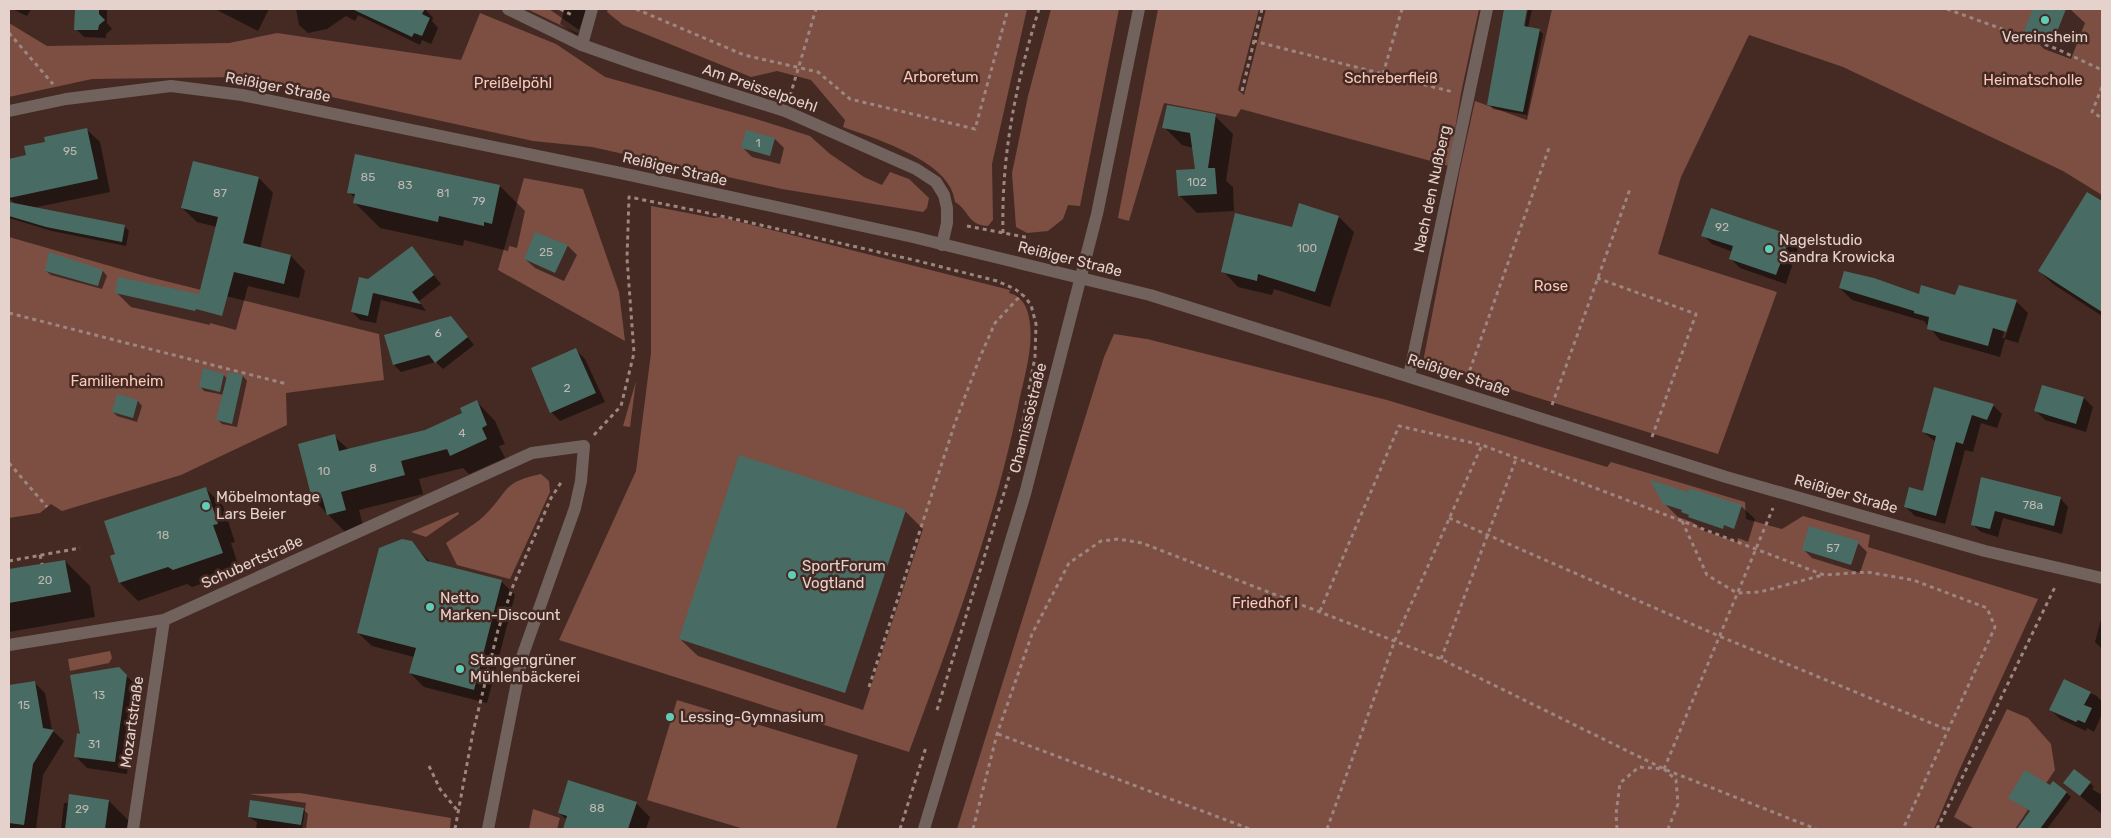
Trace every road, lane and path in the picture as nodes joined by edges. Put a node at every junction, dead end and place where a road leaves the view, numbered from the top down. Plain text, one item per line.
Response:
1 (508, 9) edge
2 (592, 9) edge
3 (636, 9) edge
4 (816, 9) edge
5 (1008, 9) edge
6 (1039, 9) edge
7 (1139, 9) edge
8 (1262, 9) edge
9 (1402, 9) edge
10 (1487, 9) edge
11 (1947, 9) edge
12 (9, 33) edge
13 (1254, 40) junction
14 (582, 45) junction
15 (799, 67) junction
16 (2102, 70) edge
17 (1383, 74) junction
18 (2102, 86) edge
19 (1242, 91) dead end
20 (1468, 96) junction
21 (66, 99) junction
22 (9, 111) edge
23 (785, 111) junction
24 (2102, 118) edge
25 (1549, 148) dead end
26 (1630, 190) dead end
27 (967, 226) dead end
28 (1003, 233) junction
29 (1030, 238) dead end
30 (942, 244) junction
31 (1081, 278) junction
32 (1597, 278) junction
33 (1022, 294) junction
34 (9, 313) edge
35 (1409, 376) junction
36 (287, 384) dead end
37 (1462, 393) junction
38 (1546, 420) junction
39 (1020, 435) dead end
40 (584, 446) junction
41 (1482, 446) junction
42 (1646, 452) junction
43 (1516, 459) junction
44 (1014, 462) dead end
45 (9, 463) edge
46 (565, 476) dead end
47 (1780, 492) junction
48 (47, 507) dead end
49 (1450, 518) junction
50 (1682, 521) junction
51 (1488, 534) junction
52 (80, 548) dead end
53 (1756, 550) junction
54 (40, 555) junction
55 (9, 561) edge
56 (42, 564) dead end
57 (2064, 569) junction
58 (1824, 575) junction
59 (2102, 578) edge
60 (1737, 593) junction
61 (1320, 612) junction
62 (164, 620) junction
63 (1719, 636) junction
64 (1395, 640) junction
65 (9, 645) edge
66 (1440, 659) junction
67 (868, 687) dead end
68 (937, 710) dead end
69 (1948, 730) junction
70 (997, 734) junction
71 (926, 747) dead end
72 (429, 766) dead end
73 (1664, 769) junction
74 (457, 811) junction
75 (133, 829) edge
76 (455, 829) edge
77 (488, 829) edge
78 (900, 829) edge
79 (924, 829) edge
80 (973, 829) edge
81 (1250, 829) edge
82 (1327, 829) edge
83 (1617, 829) edge
84 (1668, 829) edge
85 (1816, 829) edge
86 (1903, 829) edge
87 (1937, 829) edge

1 - 14 street, Am Preisselpoehl
2 - 14 street
3 - 15 path
4 - 15 path
5 - 15 path
6 - 28 path
7 - 31 street, Chamissostraße
8 - 13 path
9 - 17 path
10 - 20 street, Nach den Nußberg
11 - 16 path
12 - 21 path
13 - 17 path
13 - 19 path
14 - 23 street, Am Preisselpoehl
15 - 23 path
17 - 20 path
18 - 24 path
20 - 35 street, Nach den Nußberg
21 - 22 street, Reißiger Straße
21 - 30 street, Reißiger Straße
23 - 30 street, Am Preisselpoehl
25 - 37 path
26 - 32 path
27 - 28 path
28 - 29 path
30 - 31 street, Reißiger Straße
31 - 35 street, Reißiger Straße
31 - 79 street, Chamissostraße
32 - 38 path
32 - 42 path
33 - 39 path
33 - 40 path
33 - 67 path
34 - 36 path
35 - 37 street, Reißiger Straße
37 - 38 street, Reißiger Straße
38 - 42 street, Reißiger Straße
40 - 62 street, Schubertstraße
40 - 77 street
41 - 43 path
41 - 49 path
41 - 61 path
42 - 47 street, Reißiger Straße
43 - 50 path
43 - 51 path
44 - 68 path
45 - 48 path
46 - 74 path
47 - 53 path
47 - 57 street, Reißiger Straße
49 - 51 path
49 - 64 path
50 - 53 path
50 - 60 path
51 - 63 path
51 - 66 path
52 - 54 path
53 - 58 path
53 - 60 path
54 - 55 path
54 - 56 path
57 - 59 street, Reißiger Straße
57 - 87 path
58 - 60 path
58 - 69 path
60 - 63 path
61 - 64 path
61 - 70 path
62 - 65 street, Schubertstraße
62 - 75 street, Mozartstraße
63 - 69 path
63 - 73 path
64 - 66 path
64 - 82 path
66 - 73 path
69 - 86 path
70 - 80 path
70 - 81 path
71 - 78 path
72 - 74 path
73 - 83 path
73 - 84 path
73 - 85 path
74 - 76 path

